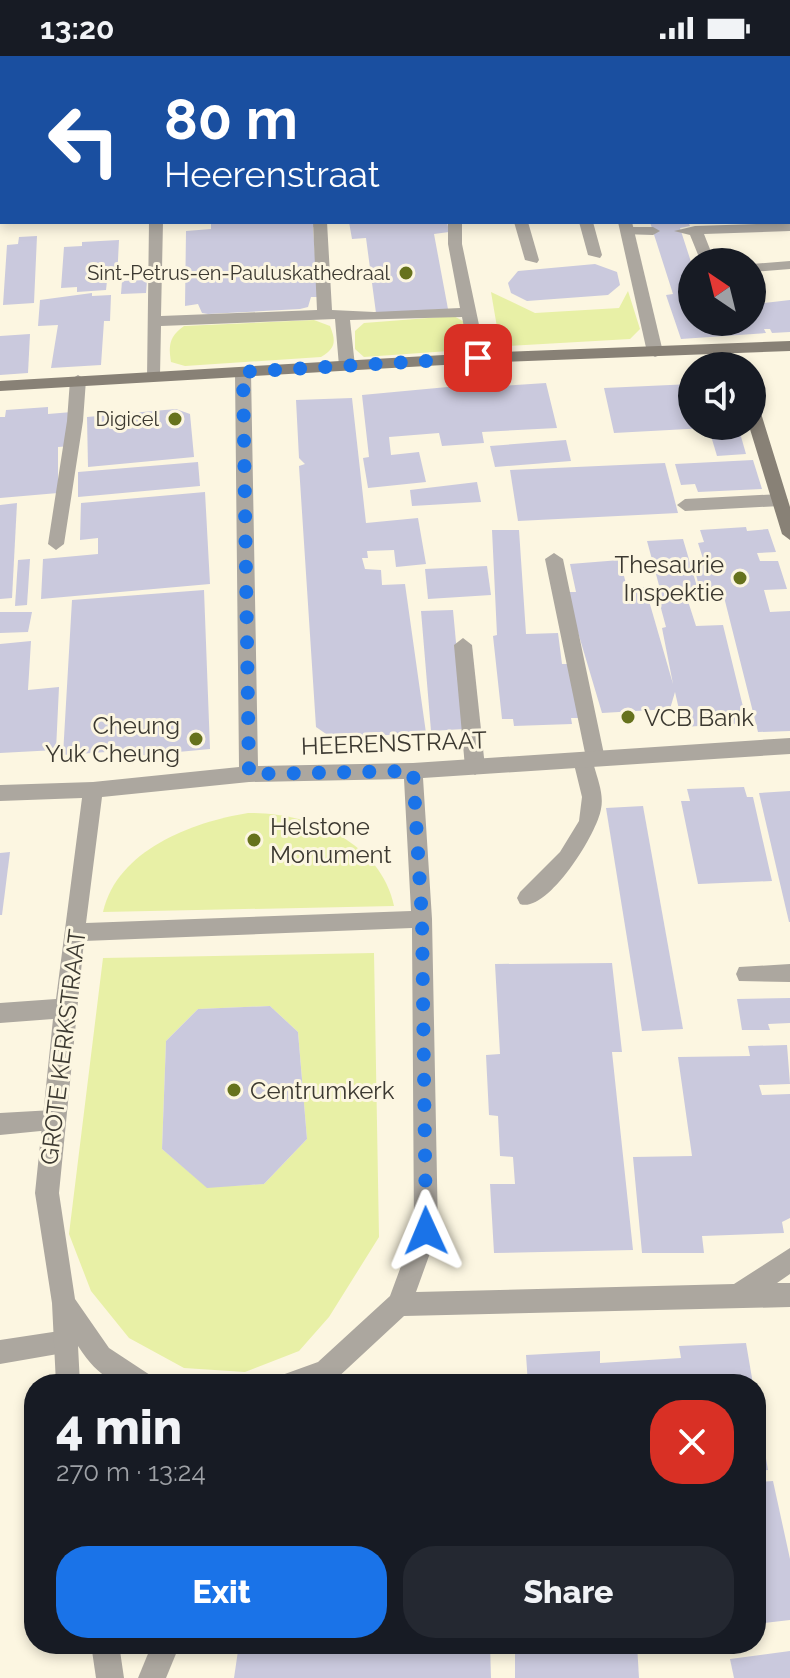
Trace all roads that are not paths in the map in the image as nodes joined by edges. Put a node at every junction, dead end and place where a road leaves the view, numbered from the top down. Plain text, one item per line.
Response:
1 (156, 224) edge
2 (320, 224) edge
3 (455, 224) edge
4 (522, 224) edge
5 (587, 224) edge
6 (764, 224) edge
7 (626, 226) edge
8 (653, 231) dead end
9 (699, 248) edge
10 (595, 255) dead end
11 (532, 260) dead end
12 (790, 265) edge
13 (766, 267) edge
14 (469, 312) junction
15 (325, 314) junction
16 (342, 317) junction
17 (156, 321) junction
18 (790, 346) edge
19 (733, 349) junction
20 (655, 352) junction
21 (734, 352) edge
22 (478, 358) junction
23 (347, 366) junction
24 (243, 372) junction
25 (152, 375) junction
26 (78, 380) junction
27 (0, 386) edge
28 (763, 440) edge
29 (782, 494) edge
30 (685, 505) dead end
31 (790, 534) edge
32 (56, 544) dead end
33 (554, 559) dead end
34 (463, 645) dead end
35 (790, 746) edge
36 (589, 759) junction
37 (475, 767) junction
38 (413, 771) junction
39 (249, 774) junction
40 (93, 790) junction
41 (0, 793) edge
42 (527, 898) dead end
43 (422, 919) junction
44 (77, 932) junction
45 (790, 973) edge
46 (746, 974) dead end
47 (65, 1008) junction
48 (0, 1013) edge
49 (53, 1121) junction
50 (0, 1124) edge
51 (790, 1260) edge
52 (790, 1295) edge
53 (735, 1298) junction
54 (64, 1303) junction
55 (399, 1304) junction
56 (66, 1342) junction
57 (0, 1352) edge
58 (68, 1374) edge
59 (126, 1374) edge
60 (326, 1374) edge
61 (106, 1654) edge
62 (162, 1654) edge
63 (110, 1678) edge
64 (152, 1678) edge

1 - 17 street
2 - 15 street
3 - 14 street
4 - 11 street
5 - 10 street
6 - 9 street
7 - 8 street
7 - 20 street
12 - 13 street
14 - 16 street
14 - 22 street
15 - 16 street
15 - 17 street
16 - 23 street
17 - 25 street
18 - 19 main road
19 - 20 main road
19 - 21 main road
20 - 22 main road
22 - 23 main road
23 - 24 main road
24 - 25 main road
24 - 39 street
25 - 26 main road
26 - 27 main road
26 - 32 street
28 - 29 main road
29 - 30 street
29 - 31 main road
33 - 36 street
34 - 37 street
35 - 36 street, HEERENSTRAAT
36 - 37 street, HEERENSTRAAT
36 - 42 street
37 - 38 street, HEERENSTRAAT
38 - 39 street, HEERENSTRAAT
38 - 43 street
39 - 40 street, HEERENSTRAAT
40 - 41 street, HEERENSTRAAT
40 - 44 street, GROTE KERKSTRAAT
43 - 44 street
43 - 55 street
44 - 47 street, GROTE KERKSTRAAT
45 - 46 street
47 - 48 street
47 - 49 street, GROTE KERKSTRAAT
49 - 50 street
49 - 54 street, GROTE KERKSTRAAT
51 - 53 street
52 - 53 street
53 - 55 street
54 - 56 street, GROTE KERKSTRAAT
54 - 59 street, GROTE KERKSTRAAT
55 - 60 street
56 - 57 street
56 - 58 street, GROTE KERKSTRAAT
61 - 63 street
62 - 64 street

